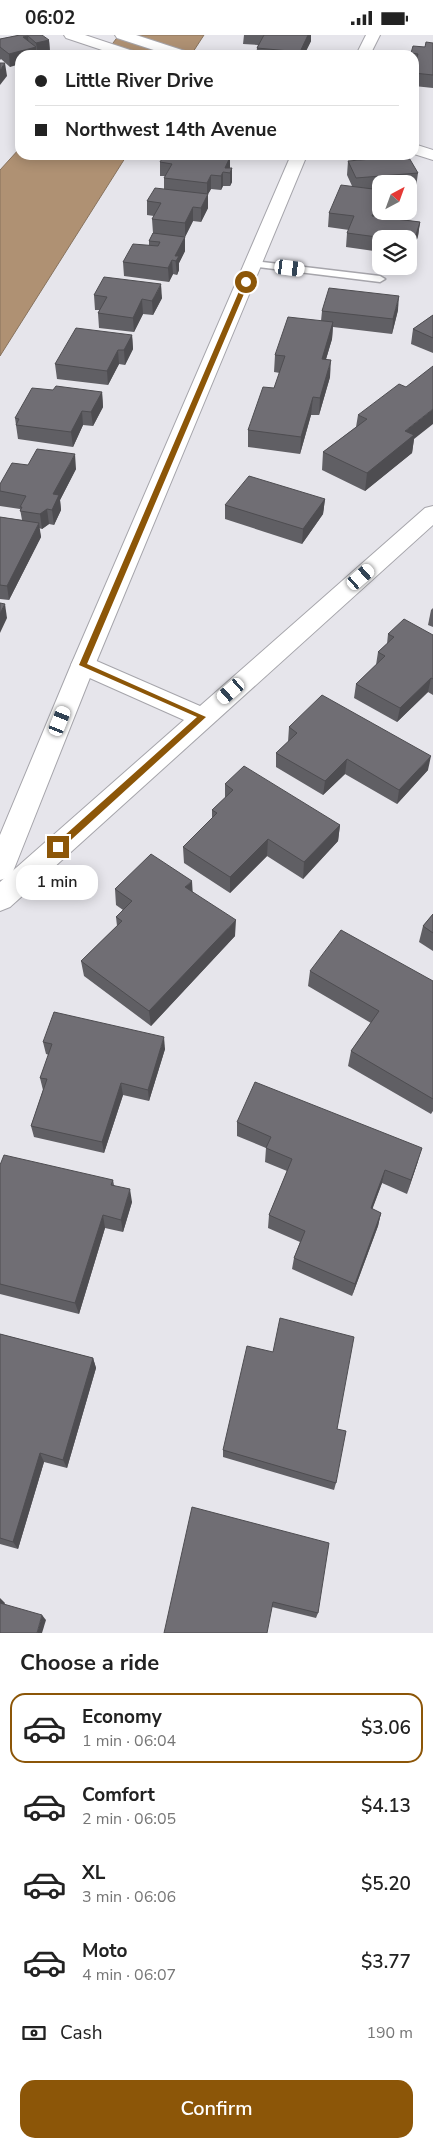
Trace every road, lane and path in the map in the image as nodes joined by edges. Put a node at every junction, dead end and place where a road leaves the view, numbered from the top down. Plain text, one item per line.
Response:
1 (70, 35) edge
2 (122, 35) edge
3 (372, 35) edge
4 (116, 50) edge
5 (168, 50) edge
6 (365, 50) edge
7 (419, 151) edge
8 (433, 155) edge
9 (298, 160) edge
10 (254, 263) junction
11 (380, 279) dead end
12 (433, 513) edge
13 (83, 665) junction
14 (202, 717) junction
15 (0, 869) edge
16 (0, 899) edge

1 - 4 street
2 - 5 street
3 - 6 street
7 - 8 street
9 - 10 street
10 - 11 lane
10 - 13 street
12 - 14 street
13 - 14 street
13 - 15 street
14 - 16 street

